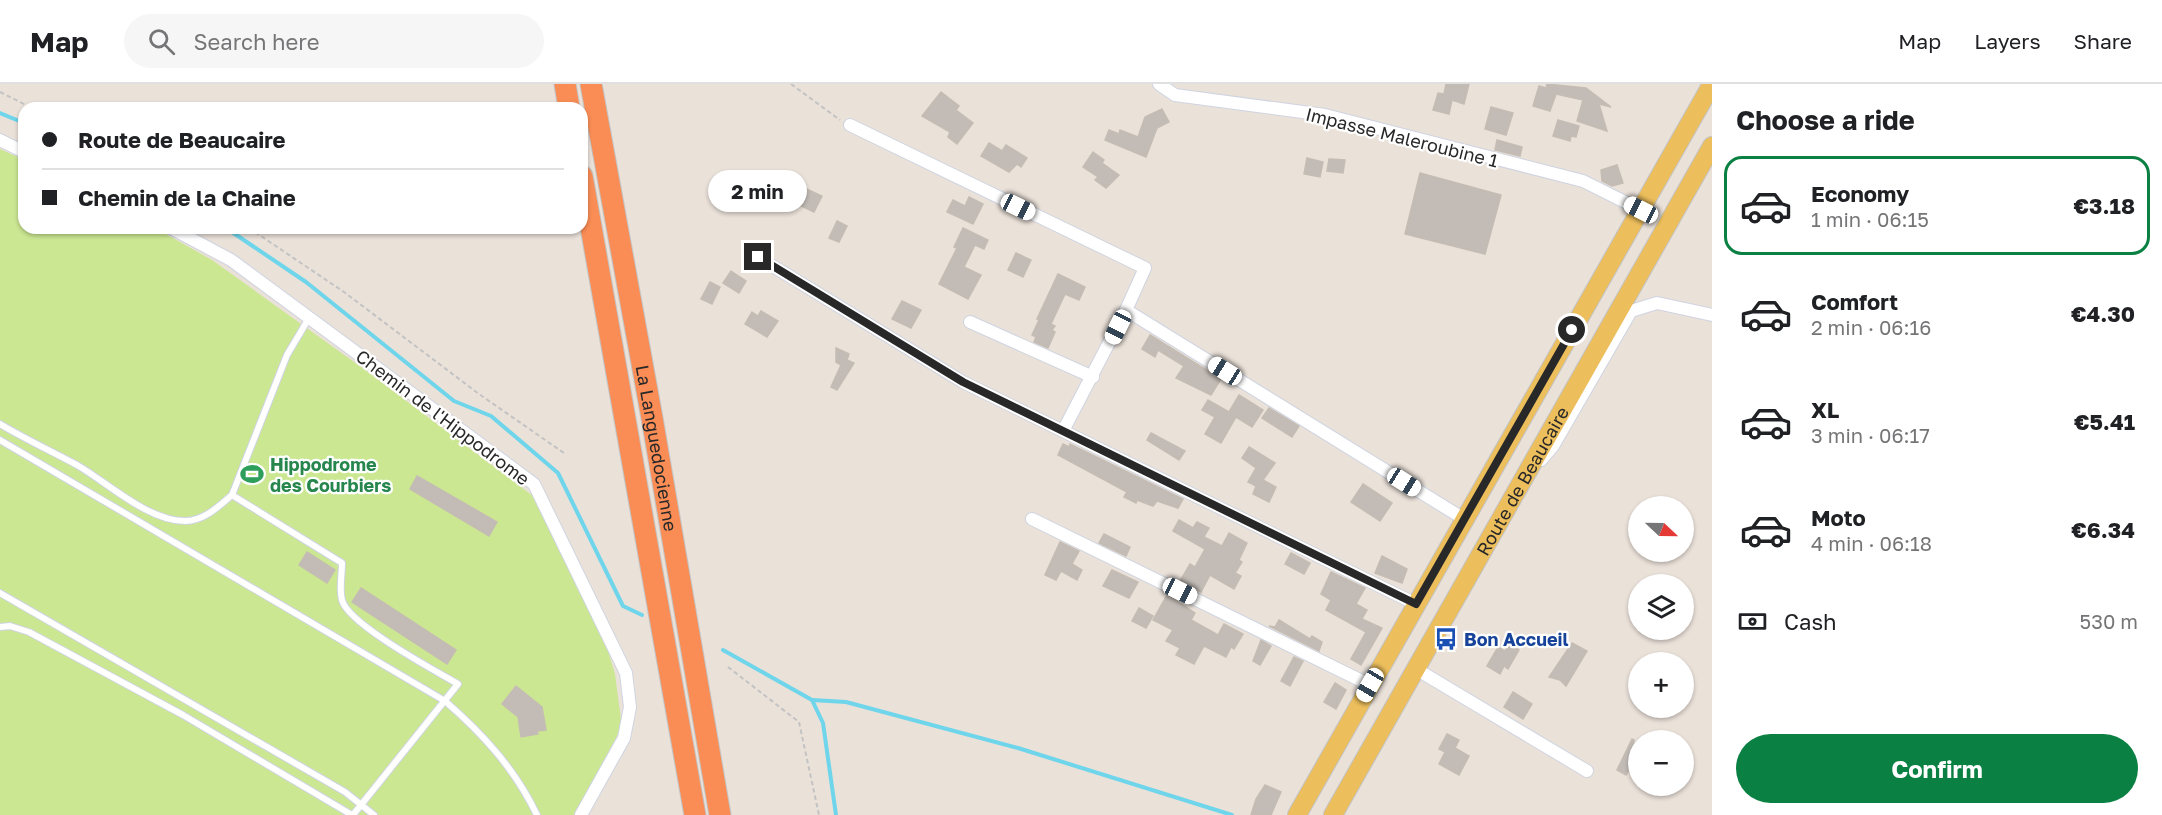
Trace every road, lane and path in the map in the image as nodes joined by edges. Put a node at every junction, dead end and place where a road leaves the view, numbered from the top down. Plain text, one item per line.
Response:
1 (565, 84) edge
2 (591, 84) edge
3 (791, 84) edge
4 (1159, 84) edge
5 (1712, 84) edge
6 (0, 92) edge
7 (20, 102) edge
8 (568, 102) edge
9 (850, 125) joint
10 (0, 140) edge
11 (1712, 146) edge
12 (18, 149) edge
13 (588, 210) edge
14 (1641, 210) junction
15 (182, 234) edge
16 (258, 234) edge
17 (758, 257) dead end
18 (1126, 310) junction
19 (1712, 315) edge
20 (310, 317) junction
21 (970, 322) dead end
22 (1093, 377) junction
23 (0, 423) edge
24 (1063, 432) junction
25 (0, 440) edge
26 (564, 453) dead end
27 (1522, 484) junction
28 (232, 495) junction
29 (1032, 519) dead end
30 (1464, 519) junction
31 (0, 593) edge
32 (1416, 604) junction
33 (0, 627) edge
34 (728, 667) dead end
35 (1416, 669) junction
36 (1370, 685) junction
37 (445, 701) junction
38 (1587, 771) dead end
39 (362, 804) junction
40 (352, 815) edge
41 (374, 815) edge
42 (537, 815) edge
43 (581, 815) edge
44 (695, 815) edge
45 (720, 815) edge
46 (819, 815) edge
47 (1297, 815) edge
48 (1333, 815) edge

1 - 8 highway
2 - 45 highway, La Languedocienne
3 - 9 path
4 - 14 street, Impasse Maleroubine 1
5 - 14 main road, Route de Beaucaire
6 - 7 path
9 - 18 street
10 - 12 street
11 - 27 main road, Route de Beaucaire
13 - 44 highway, La Languedocienne
14 - 30 main road, Route de Beaucaire
15 - 20 street, Chemin de l'Hippodrome
16 - 26 path
17 - 24 street
18 - 22 street
18 - 30 street
19 - 27 street
20 - 28 lane
20 - 43 street, Chemin de l'Hippodrome
21 - 22 street
22 - 24 street
23 - 28 lane
24 - 32 street
25 - 37 lane
27 - 35 main road, Route de Beaucaire
28 - 37 lane
29 - 36 street
30 - 32 main road, Route de Beaucaire
31 - 39 lane
32 - 36 main road, Route de Beaucaire
33 - 40 lane
34 - 46 path
35 - 38 street
35 - 48 main road, Route de Beaucaire
36 - 47 main road, Route de Beaucaire
37 - 39 lane
37 - 42 lane
39 - 40 lane
39 - 41 lane

